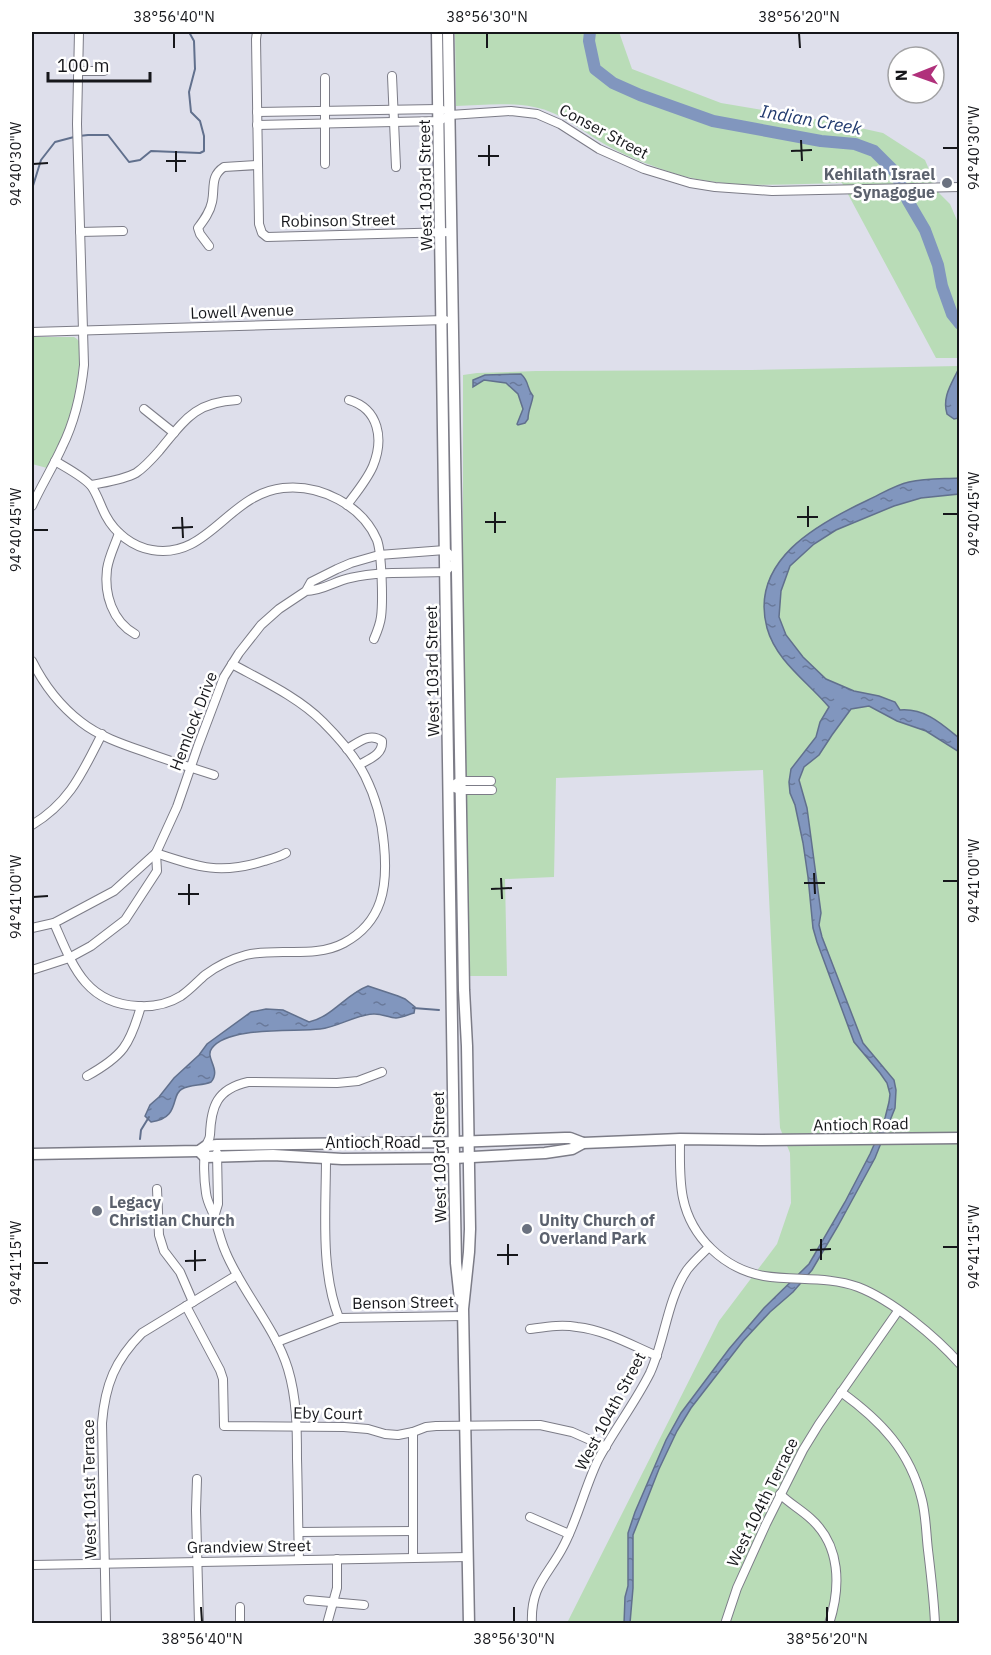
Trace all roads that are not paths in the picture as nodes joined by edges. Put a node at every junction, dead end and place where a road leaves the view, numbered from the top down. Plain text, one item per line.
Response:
1 (79, 32) edge
2 (257, 32) edge
3 (437, 32) edge
4 (448, 32) edge
5 (79, 71) junction
6 (104, 71) dead end
7 (392, 76) dead end
8 (324, 78) dead end
9 (438, 109) junction
10 (393, 110) junction
11 (326, 111) junction
12 (257, 112) junction
13 (450, 115) junction
14 (439, 121) junction
15 (393, 122) junction
16 (326, 123) junction
17 (257, 125) junction
18 (325, 164) dead end
19 (258, 165) junction
20 (396, 167) dead end
21 (960, 187) edge
22 (123, 231) dead end
23 (80, 232) junction
24 (446, 232) junction
25 (209, 246) dead end
26 (447, 320) junction
27 (82, 331) junction
28 (32, 332) edge
29 (237, 400) dead end
30 (349, 400) dead end
31 (144, 409) dead end
32 (174, 433) junction
33 (55, 461) junction
34 (91, 485) junction
35 (347, 505) junction
36 (32, 506) edge
37 (119, 533) junction
38 (445, 550) junction
39 (380, 555) junction
40 (456, 561) junction
41 (445, 572) junction
42 (382, 574) junction
43 (306, 591) junction
44 (135, 634) dead end
45 (374, 639) dead end
46 (32, 661) edge
47 (232, 664) junction
48 (102, 734) junction
49 (347, 749) junction
50 (359, 765) junction
51 (191, 768) junction
52 (214, 775) dead end
53 (492, 785) dead end
54 (449, 786) junction
55 (460, 786) junction
56 (32, 825) edge
57 (156, 853) junction
58 (286, 853) dead end
59 (54, 923) junction
60 (32, 928) edge
61 (69, 958) junction
62 (32, 970) edge
63 (141, 1006) junction
64 (382, 1072) dead end
65 (87, 1076) dead end
66 (960, 1138) edge
67 (680, 1139) junction
68 (469, 1141) junction
69 (453, 1142) junction
70 (583, 1143) junction
71 (209, 1149) junction
72 (32, 1154) edge
73 (469, 1157) junction
74 (326, 1158) junction
75 (454, 1158) junction
76 (157, 1189) dead end
77 (709, 1247) junction
78 (467, 1268) junction
79 (237, 1275) junction
80 (457, 1280) junction
81 (190, 1304) junction
82 (898, 1311) junction
83 (463, 1312) junction
84 (339, 1318) junction
85 (530, 1329) dead end
86 (277, 1342) junction
87 (657, 1356) junction
88 (958, 1359) edge
89 (842, 1392) junction
90 (465, 1426) junction
91 (297, 1428) junction
92 (413, 1432) junction
93 (606, 1447) junction
94 (198, 1479) dead end
95 (780, 1494) junction
96 (530, 1517) dead end
97 (413, 1531) junction
98 (298, 1532) junction
99 (569, 1534) junction
100 (413, 1557) junction
101 (468, 1557) junction
102 (337, 1559) junction
103 (299, 1560) junction
104 (197, 1562) junction
105 (105, 1563) junction
106 (32, 1565) edge
107 (309, 1600) dead end
108 (334, 1602) junction
109 (364, 1605) dead end
110 (240, 1607) dead end
111 (106, 1623) edge
112 (199, 1623) edge
113 (240, 1623) edge
114 (327, 1623) edge
115 (469, 1623) edge
116 (532, 1623) edge
117 (726, 1623) edge
118 (829, 1623) edge
119 (935, 1623) edge

1 - 5 street
2 - 12 street
3 - 9 main road, West 103rd Street
4 - 13 main road, West 103rd Street
5 - 6 street
5 - 23 street
7 - 10 street
8 - 11 street
9 - 10 street
9 - 13 street
9 - 14 main road, West 103rd Street
10 - 11 street
10 - 15 street
11 - 12 street
11 - 16 street
12 - 17 street
13 - 14 street, Conser Street
13 - 21 street, Conser Street
13 - 24 main road, West 103rd Street
14 - 15 street, Conser Street
14 - 24 main road, West 103rd Street
15 - 16 street, Conser Street
15 - 20 street
16 - 17 street, Conser Street
16 - 18 street
17 - 19 street
19 - 24 street, Robinson Street
19 - 25 street
22 - 23 street
23 - 27 street
24 - 26 main road, West 103rd Street
26 - 27 street, Lowell Avenue
26 - 38 main road, West 103rd Street
26 - 40 main road, West 103rd Street
27 - 28 street, Lowell Avenue
27 - 33 street
29 - 32 street
30 - 35 street
31 - 32 street
32 - 34 street
33 - 34 street
33 - 36 street
34 - 37 street
35 - 37 street
35 - 39 street
37 - 44 street
38 - 39 street, Hemlock Drive
38 - 40 street
38 - 41 main road, West 103rd Street
39 - 42 street
39 - 43 street, Hemlock Drive
40 - 41 street
40 - 55 main road, West 103rd Street
41 - 42 street, Hemlock Drive
41 - 54 main road, West 103rd Street
42 - 43 street, Hemlock Drive
42 - 45 street
43 - 47 street, Hemlock Drive
46 - 48 street
47 - 49 street
47 - 51 street, Hemlock Drive
48 - 51 street
48 - 56 street
49 - 50 street
49 - 50 street
50 - 63 street
51 - 52 street
51 - 57 street, Hemlock Drive
53 - 55 street
54 - 55 street
54 - 69 main road, West 103rd Street
55 - 68 main road, West 103rd Street
57 - 58 street
57 - 59 street, Hemlock Drive
57 - 61 street, Hemlock Drive
59 - 60 street, Hemlock Drive
59 - 61 street
61 - 62 street, Hemlock Drive
61 - 63 street
63 - 65 street
64 - 71 street
66 - 67 main road, Antioch Road
67 - 70 main road, Antioch Road
67 - 77 street
68 - 69 main road, Antioch Road
68 - 70 main road, Antioch Road
68 - 73 main road, West 103rd Street
69 - 71 main road, Antioch Road
69 - 75 main road, West 103rd Street
70 - 73 main road, Antioch Road
71 - 72 main road, Antioch Road
71 - 74 main road, Antioch Road
71 - 79 street
73 - 75 main road, Antioch Road
73 - 78 main road, West 103rd Street
74 - 75 main road, Antioch Road
74 - 84 street
75 - 80 main road, West 103rd Street
76 - 81 street
77 - 82 street
77 - 87 street, West 104th Street
78 - 80 main road
78 - 83 main road, West 103rd Street
79 - 81 street, West 101st Terrace
79 - 86 street
80 - 83 main road, West 103rd Street
81 - 91 street, Eby Court
81 - 105 street, West 101st Terrace
82 - 88 street
82 - 89 street, West 104th Terrace
83 - 84 street, Benson Street
83 - 90 main road, West 103rd Street
84 - 86 street, Benson Street
85 - 87 street
86 - 91 street
87 - 93 street, West 104th Street
89 - 95 street, West 104th Terrace
89 - 119 street
90 - 92 street, Eby Court
90 - 93 street, Eby Court
90 - 101 main road, West 103rd Street
91 - 92 street, Eby Court
91 - 98 street
92 - 97 street
93 - 99 street, West 104th Street
94 - 104 street
95 - 117 street, West 104th Terrace
95 - 118 street
96 - 99 street
97 - 98 street
97 - 100 street
98 - 103 street
99 - 116 street, West 104th Street
100 - 101 street, Grandview Street
100 - 102 street, Grandview Street
101 - 115 main road, West 103rd Street
102 - 103 street, Grandview Street
102 - 108 street
103 - 104 street, Grandview Street
104 - 105 street, Grandview Street
104 - 112 street
105 - 106 street, Grandview Street
105 - 111 street, West 101st Terrace
107 - 108 street
108 - 109 street
108 - 114 street
110 - 113 street

